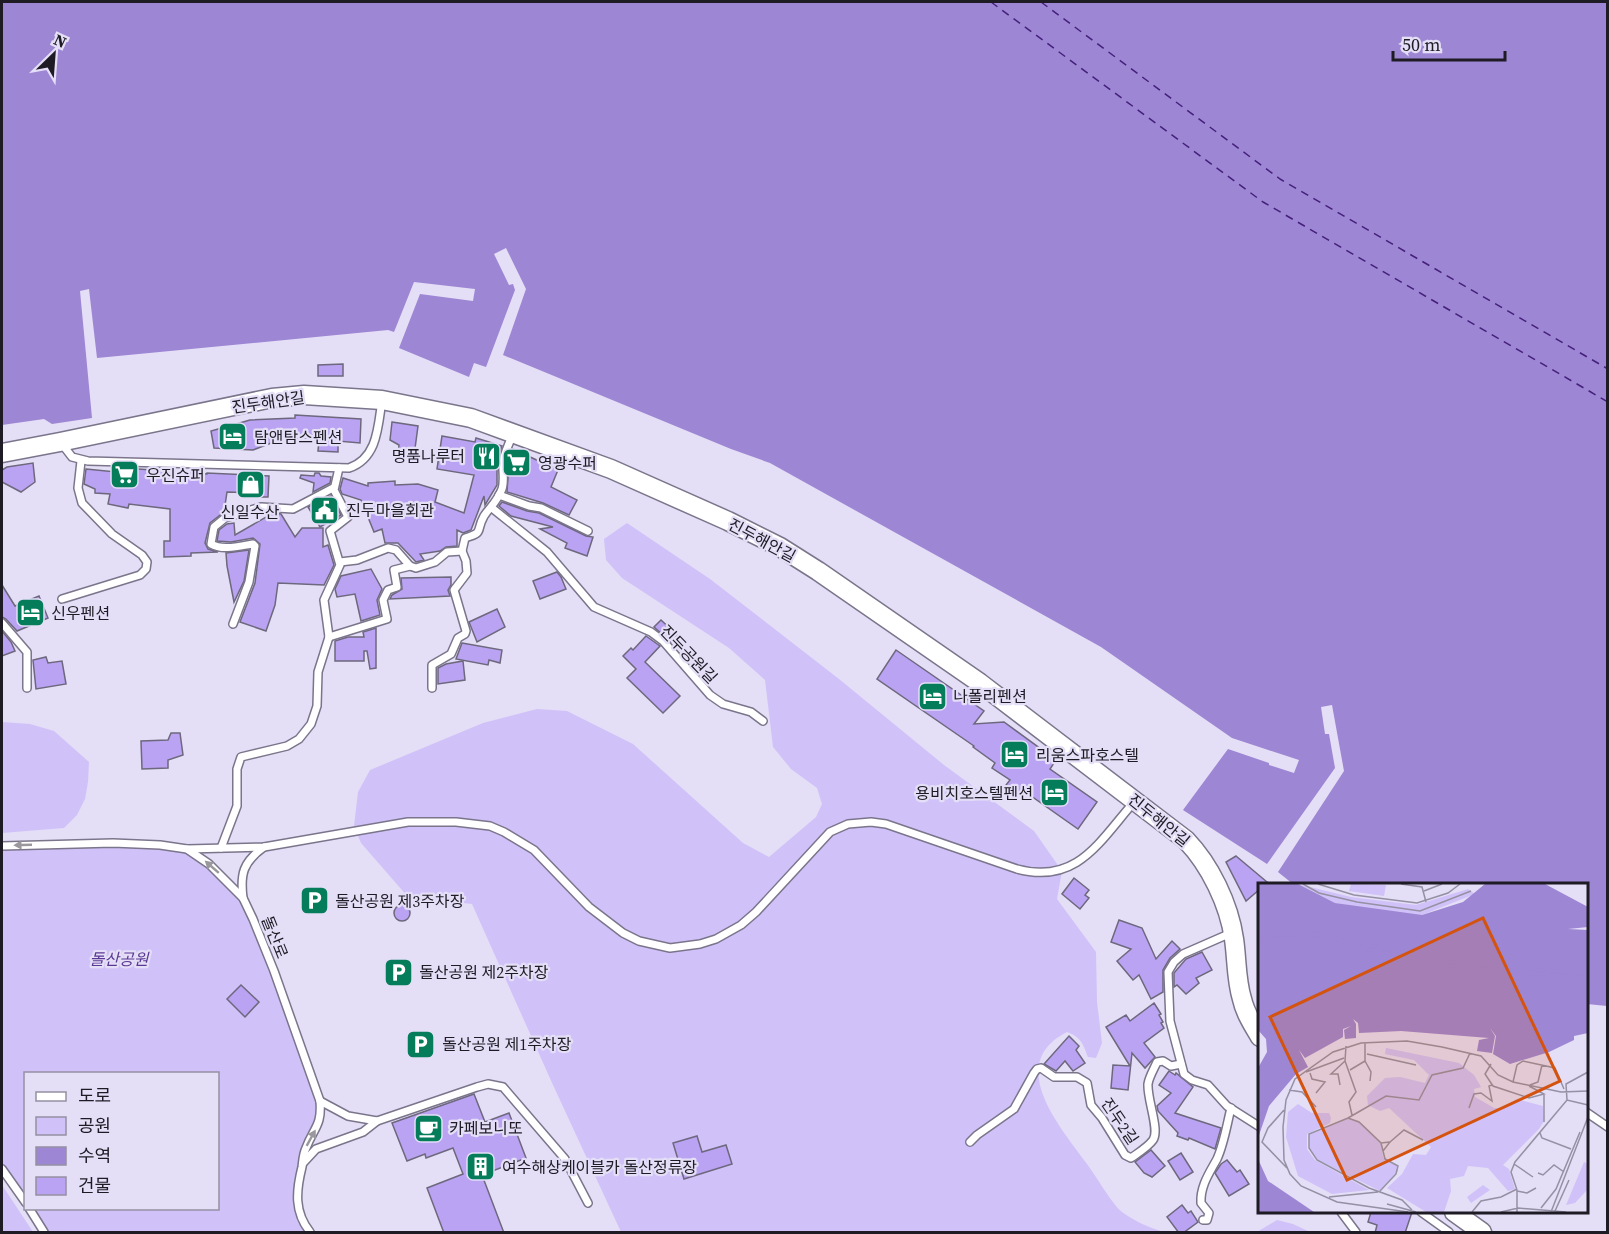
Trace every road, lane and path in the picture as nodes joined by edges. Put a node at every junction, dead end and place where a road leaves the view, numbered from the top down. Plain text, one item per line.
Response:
1 (382, 400) junction
2 (513, 432) junction
3 (60, 442) junction
4 (2, 453) edge
5 (81, 461) junction
6 (339, 468) junction
7 (333, 488) junction
8 (499, 495) junction
9 (492, 508) junction
10 (588, 531) dead end
11 (462, 551) junction
12 (340, 562) junction
13 (410, 566) junction
14 (62, 599) dead end
15 (2, 623) edge
16 (233, 624) dead end
17 (329, 637) junction
18 (27, 688) dead end
19 (432, 688) dead end
20 (764, 721) dead end
21 (1136, 800) junction
22 (2, 846) edge
23 (264, 847) junction
24 (221, 848) junction
25 (187, 849) junction
26 (243, 898) junction
27 (1233, 932) junction
28 (1258, 1034) edge
29 (1181, 1064) junction
30 (320, 1101) junction
31 (1230, 1108) junction
32 (1588, 1113) edge
33 (377, 1121) junction
34 (1258, 1126) edge
35 (1608, 1127) edge
36 (970, 1142) dead end
37 (303, 1163) junction
38 (2, 1169) edge
39 (24, 1200) edge
40 (588, 1203) dead end
41 (30, 1210) edge
42 (1342, 1213) edge
43 (1422, 1213) edge
44 (1455, 1213) edge
45 (1203, 1220) dead end
46 (44, 1233) edge
47 (310, 1233) edge
48 (1356, 1233) edge
49 (1449, 1233) edge
50 (1482, 1233) edge

1 - 2 street, 진두해안길
1 - 3 street, 진두해안길
1 - 6 lane
2 - 8 lane
2 - 21 street, 진두해안길
3 - 4 street, 진두해안길
3 - 5 lane
5 - 6 lane
5 - 14 lane
6 - 7 lane
7 - 12 lane
7 - 16 lane
8 - 9 lane
8 - 10 lane
9 - 11 lane
9 - 20 lane, 진두공원길
11 - 13 lane
11 - 19 lane
12 - 13 lane
12 - 17 lane
13 - 17 lane
15 - 18 lane
17 - 24 lane
21 - 23 lane
21 - 27 street, 진두해안길
25 -> 22 lane, 돌산로
23 - 24 lane
23 - 26 lane
24 - 25 lane
26 -> 25 lane, 돌산로
26 - 30 lane, 돌산로
27 - 28 street, 진두해안길
27 - 29 lane
29 - 31 lane
29 - 36 lane, 진두2길
30 - 33 lane
37 -> 30 lane, 돌산로
31 - 34 lane
31 - 45 lane
32 - 35 lane
33 - 37 lane
33 - 40 lane
37 - 47 lane, 돌산로
38 - 39 lane
41 - 46 lane
42 - 48 lane
43 - 49 lane
44 - 50 street

